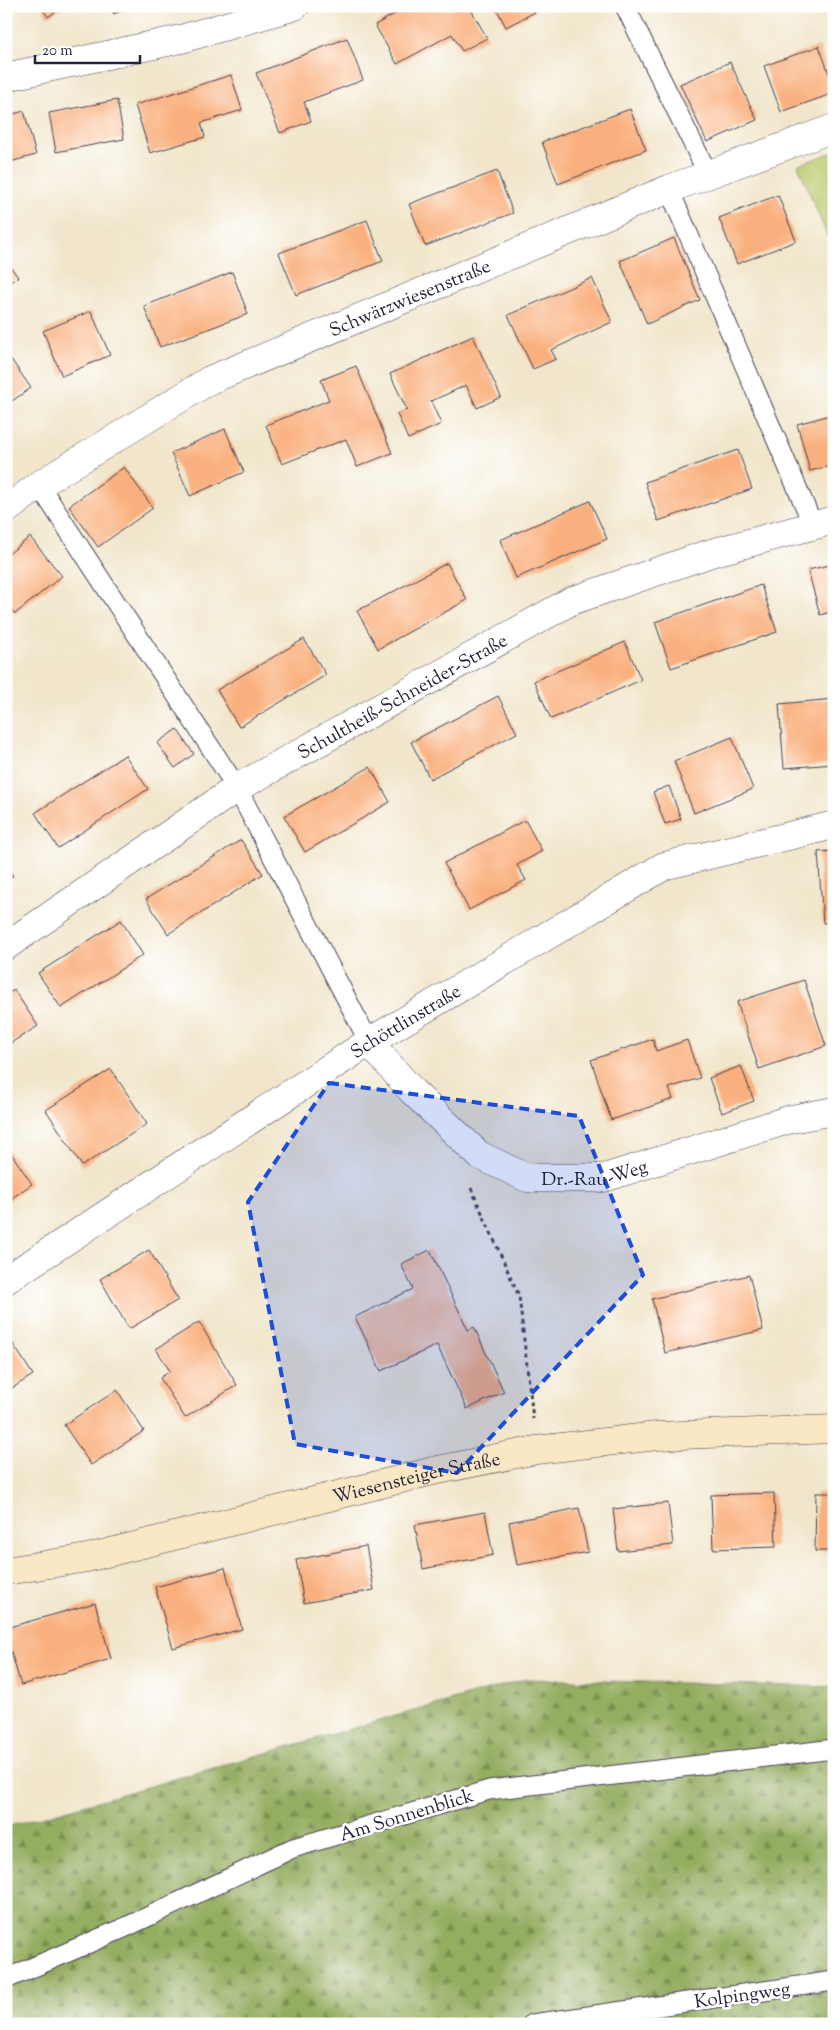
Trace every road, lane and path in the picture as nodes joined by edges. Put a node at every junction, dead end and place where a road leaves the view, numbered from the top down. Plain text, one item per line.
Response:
1 (295, 6) edge
2 (625, 6) edge
3 (6, 77) edge
4 (834, 128) edge
5 (708, 174) junction
6 (669, 189) junction
7 (39, 485) junction
8 (6, 510) edge
9 (823, 522) edge
10 (237, 788) junction
11 (834, 825) edge
12 (6, 946) edge
13 (369, 1042) junction
14 (834, 1111) edge
15 (479, 1154) junction
16 (6, 1280) edge
17 (834, 1429) edge
18 (536, 1450) junction
19 (6, 1571) edge
20 (834, 1749) edge
21 (6, 1979) edge
22 (834, 1980) edge
23 (532, 2024) edge

1 - 3 street
2 - 5 lane
4 - 5 street, Schwärzwiesenstraße
5 - 6 street, Schwärzwiesenstraße
6 - 7 street, Schwärzwiesenstraße
6 - 9 lane
7 - 8 street, Schwärzwiesenstraße
7 - 10 lane
9 - 10 street, Schultheiß-Schneider-Straße
10 - 12 street, Schultheiß-Schneider-Straße
10 - 13 lane
11 - 13 street, Schöttlinstraße
13 - 15 street, Dr.-Rau-Weg
13 - 16 street, Schöttlinstraße
14 - 15 street, Dr.-Rau-Weg
15 - 18 path
17 - 18 main road, Wiesensteiger Straße
18 - 19 main road, Wiesensteiger Straße
20 - 21 lane, Am Sonnenblick
22 - 23 lane, Kolpingweg

